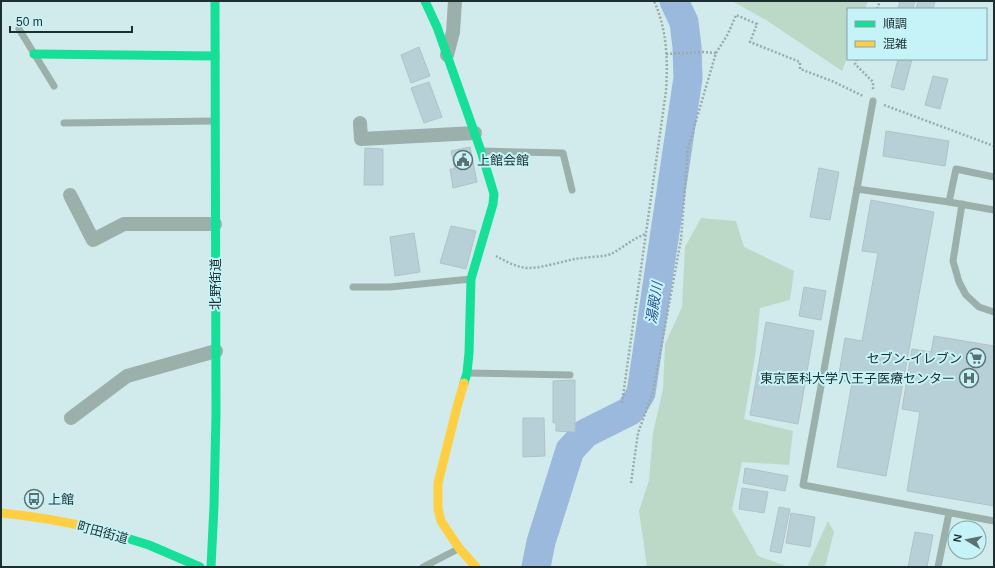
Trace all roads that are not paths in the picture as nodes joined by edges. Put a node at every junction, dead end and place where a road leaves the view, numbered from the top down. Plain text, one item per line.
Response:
1 (212, 1) edge
2 (425, 1) edge
3 (455, 1) edge
4 (19, 29) dead end
5 (34, 54) junction
6 (447, 55) junction
7 (215, 56) junction
8 (54, 86) dead end
9 (873, 101) road end
10 (215, 121) junction
11 (64, 122) dead end
12 (360, 123) dead end
13 (475, 132) junction
14 (481, 151) junction
15 (994, 177) edge
16 (857, 188) junction
17 (572, 190) dead end
18 (70, 195) dead end
19 (949, 202) junction
20 (962, 204) junction
21 (994, 210) edge
22 (215, 224) junction
23 (471, 279) junction
24 (353, 287) dead end
25 (994, 312) edge
26 (216, 351) junction
27 (467, 373) junction
28 (570, 375) dead end
29 (71, 418) dead end
30 (1, 513) edge
31 (949, 513) junction
32 (994, 521) edge
33 (459, 548) junction
34 (200, 567) edge
35 (211, 567) edge
36 (423, 567) edge
37 (476, 567) edge
38 (938, 567) edge

1 - 7 street, 北野街道
2 - 6 street
3 - 6 street
4 - 5 lane
5 - 7 street
5 - 8 lane
6 - 13 street
7 - 10 street, 北野街道
9 - 16 lane
10 - 11 lane
10 - 22 street, 北野街道
12 - 13 street
13 - 14 street
14 - 17 lane
14 - 23 street
15 - 19 lane
16 - 19 lane
16 - 31 lane
18 - 22 street
19 - 20 lane
20 - 21 lane
20 - 25 lane
22 - 26 street, 北野街道
23 - 24 lane
23 - 27 street
26 - 29 street
26 - 35 street, 北野街道
27 - 28 lane
27 - 33 street
30 - 34 street, 町田街道
31 - 32 lane
31 - 38 lane
33 - 36 lane
33 - 37 street

